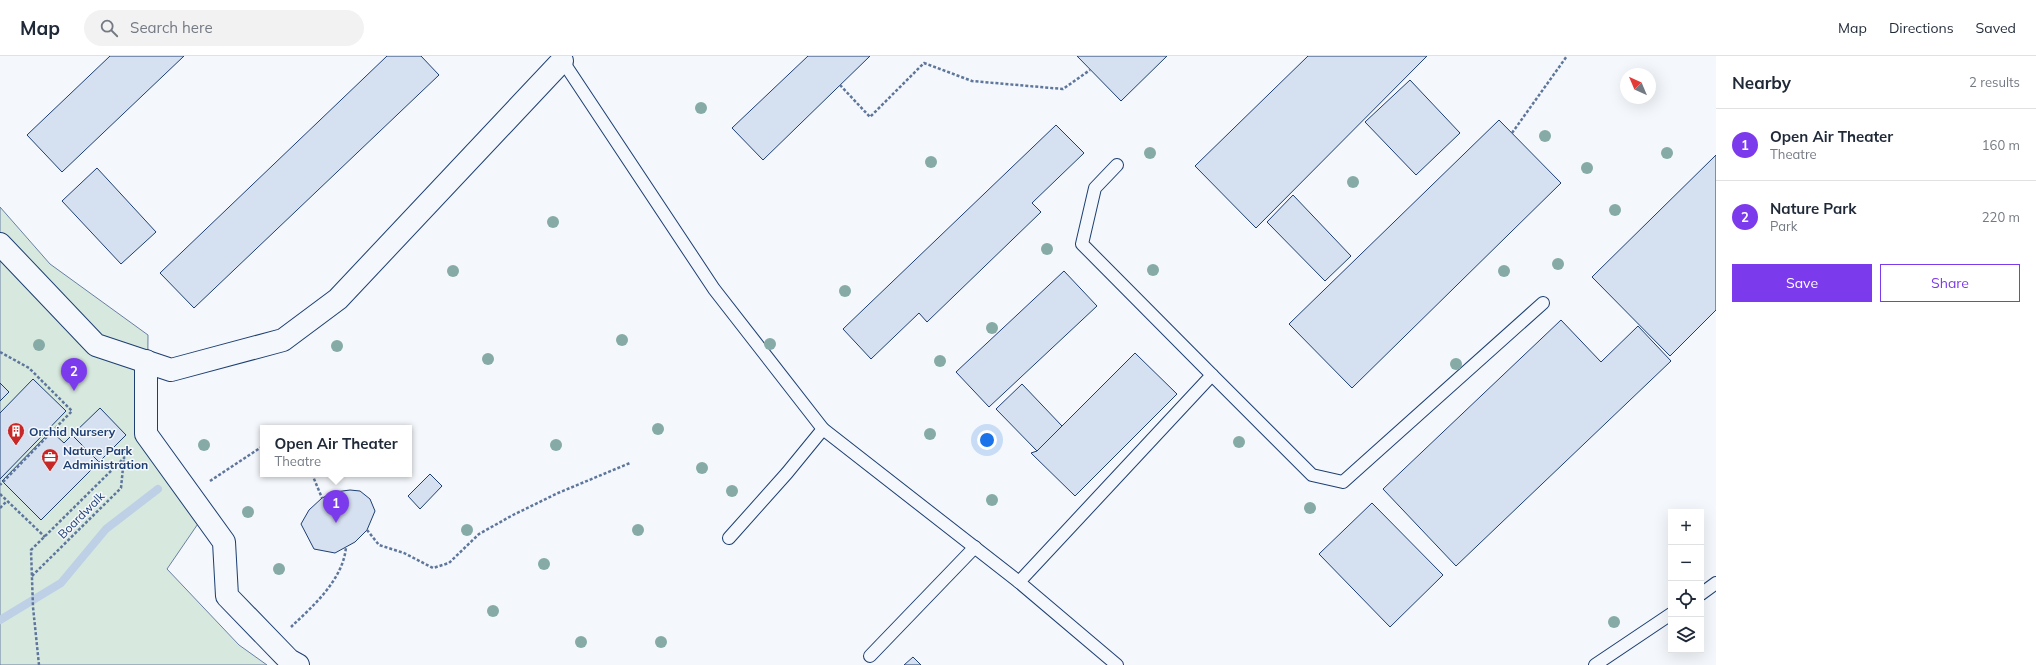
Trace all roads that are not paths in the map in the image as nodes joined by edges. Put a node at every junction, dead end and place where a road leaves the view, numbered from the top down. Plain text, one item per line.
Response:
1 (561, 58) edge
2 (1117, 164) dead end
3 (0, 244) edge
4 (1543, 303) dead end
5 (146, 361) junction
6 (1212, 375) junction
7 (823, 430) junction
8 (728, 538) dead end
9 (975, 547) junction
10 (1019, 582) junction
11 (1716, 584) edge
12 (1704, 592) edge
13 (1668, 616) edge
14 (870, 656) dead end
15 (298, 665) edge
16 (1117, 665) edge
17 (1595, 665) edge

1 - 5 street
1 - 7 lane
2 - 6 lane
3 - 5 street
4 - 6 lane
5 - 15 street
6 - 10 lane
7 - 8 lane
7 - 9 lane
9 - 10 lane
9 - 14 lane
10 - 16 lane
11 - 12 lane
13 - 17 lane

